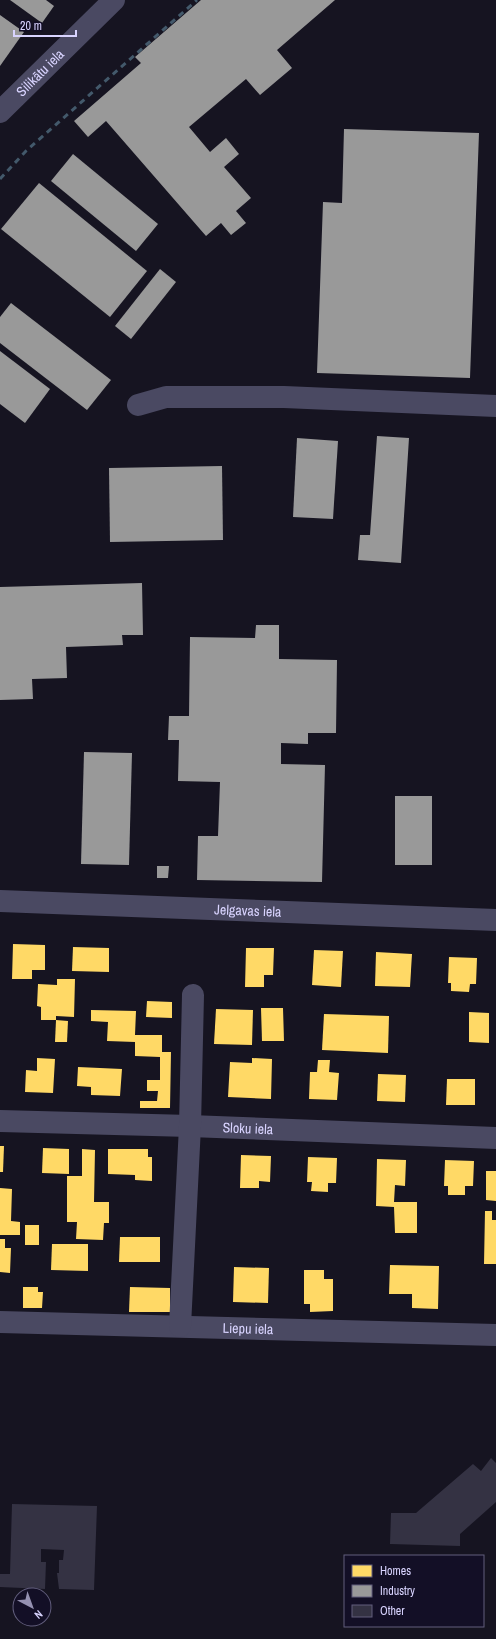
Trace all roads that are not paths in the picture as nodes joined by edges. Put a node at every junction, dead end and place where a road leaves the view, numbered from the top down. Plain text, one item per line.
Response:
1 (114, 0) edge
2 (0, 112) edge
3 (138, 405) dead end
4 (496, 406) edge
5 (0, 901) edge
6 (496, 920) edge
7 (193, 995) dead end
8 (0, 1121) edge
9 (190, 1126) junction
10 (496, 1138) edge
11 (0, 1322) edge
12 (180, 1326) junction
13 (496, 1335) edge

1 - 2 street, Silikātu iela
3 - 4 street
5 - 6 street, Jelgavas iela
7 - 9 street
8 - 9 street, Sloku iela
9 - 10 street, Sloku iela
9 - 12 street
11 - 12 street, Liepu iela
12 - 13 street, Liepu iela

